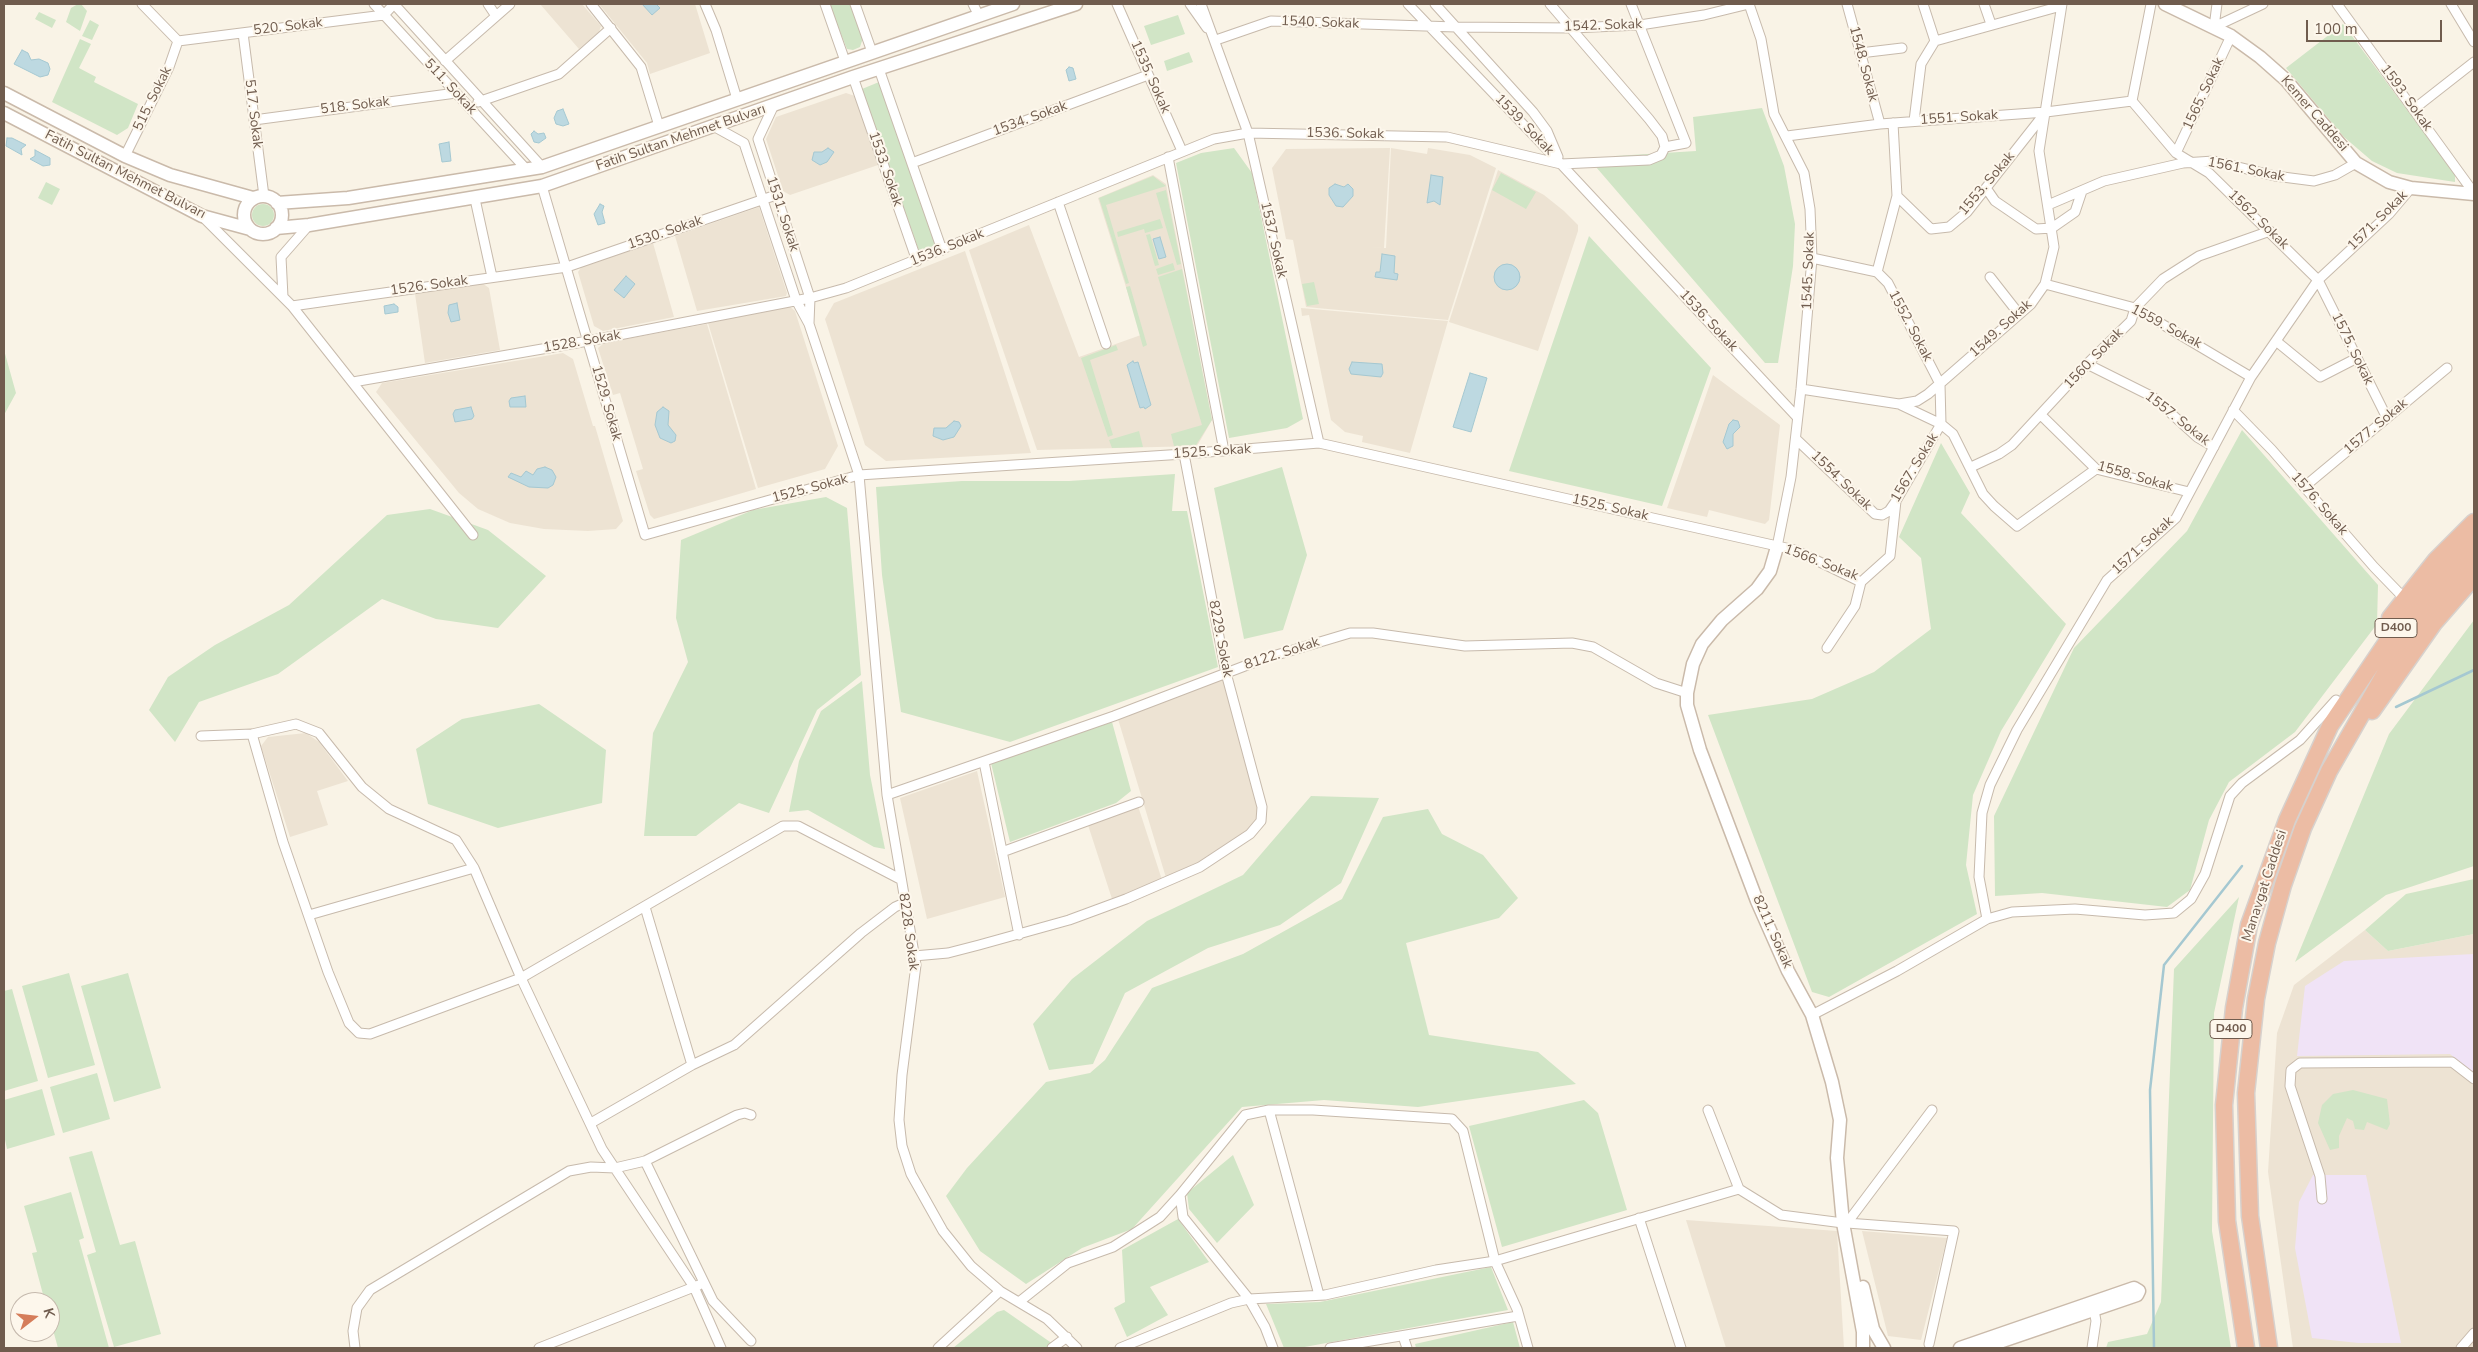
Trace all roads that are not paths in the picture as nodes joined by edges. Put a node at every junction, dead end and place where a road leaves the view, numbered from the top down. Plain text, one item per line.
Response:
1 (142, 4) edge
2 (374, 4) edge
3 (394, 4) edge
4 (488, 4) edge
5 (510, 4) edge
6 (591, 4) edge
7 (705, 4) edge
8 (825, 4) edge
9 (855, 4) edge
10 (973, 4) edge
11 (1013, 4) edge
12 (1076, 4) edge
13 (1117, 4) edge
14 (1190, 4) edge
15 (1201, 4) edge
16 (1408, 4) edge
17 (1435, 4) edge
18 (1550, 4) edge
19 (1632, 4) edge
20 (1749, 4) edge
21 (1847, 4) edge
22 (1923, 4) edge
23 (1984, 4) edge
24 (2152, 4) edge
25 (2165, 4) edge
26 (2217, 4) edge
27 (2263, 4) edge
28 (2337, 4) edge
29 (2452, 4) edge
30 (2061, 5) edge
31 (384, 15) junction
32 (496, 16) junction
33 (979, 16) junction
34 (1991, 24) junction
35 (1428, 26) junction
36 (1640, 26) junction
37 (1456, 27) junction
38 (2214, 27) junction
39 (611, 28) junction
40 (1572, 28) junction
41 (243, 33) junction
42 (2231, 36) junction
43 (1216, 40) junction
44 (178, 41) junction
45 (1935, 41) junction
46 (2474, 42) edge
47 (1902, 48) dead end
48 (872, 52) junction
49 (1860, 53) junction
50 (445, 61) junction
51 (845, 61) junction
52 (2474, 62) edge
53 (879, 69) junction
54 (1148, 75) junction
55 (854, 78) junction
56 (4, 93) edge
57 (456, 93) junction
58 (737, 99) junction
59 (481, 100) junction
60 (2132, 101) junction
61 (468, 106) junction
62 (773, 106) junction
63 (2414, 109) junction
64 (2046, 112) junction
65 (4, 113) edge
66 (254, 120) junction
67 (1914, 121) junction
68 (1893, 123) junction
69 (1880, 124) junction
70 (659, 126) junction
71 (715, 127) junction
72 (1248, 133) junction
73 (1787, 136) junction
74 (1665, 147) junction
75 (1182, 151) junction
76 (2176, 153) junction
77 (125, 156) junction
78 (1168, 157) junction
79 (2191, 162) junction
80 (912, 163) junction
81 (2356, 163) junction
82 (1561, 164) junction
83 (542, 167) junction
84 (527, 170) junction
85 (542, 186) junction
86 (1986, 188) junction
87 (2411, 188) junction
88 (2082, 190) junction
89 (2474, 194) edge
90 (776, 195) junction
91 (1897, 196) junction
92 (258, 197) junction
93 (475, 199) junction
94 (763, 200) junction
95 (277, 202) junction
96 (1058, 202) junction
97 (2048, 205) junction
98 (202, 216) junction
99 (310, 225) junction
100 (276, 228) junction
101 (2052, 228) junction
102 (250, 229) junction
103 (2270, 231) junction
104 (942, 250) junction
105 (1812, 258) junction
106 (917, 261) junction
107 (567, 267) junction
108 (1877, 272) junction
109 (492, 277) junction
110 (1990, 277) dead end
111 (2318, 280) junction
112 (2046, 284) junction
113 (283, 297) junction
114 (810, 298) junction
115 (796, 300) junction
116 (292, 306) junction
117 (2135, 308) junction
118 (2020, 314) junction
119 (810, 324) junction
120 (588, 341) junction
121 (2276, 341) junction
122 (1106, 344) dead end
123 (2357, 358) junction
124 (2087, 364) junction
125 (2447, 368) dead end
126 (2251, 377) junction
127 (353, 382) junction
128 (1940, 384) junction
129 (1801, 389) junction
130 (1899, 404) junction
131 (2233, 410) junction
132 (2041, 415) junction
133 (1797, 417) junction
134 (2387, 418) junction
135 (1941, 424) junction
136 (1796, 439) junction
137 (1318, 443) junction
138 (2214, 447) junction
139 (1224, 451) junction
140 (1184, 454) junction
141 (1971, 467) junction
142 (2096, 469) junction
143 (858, 476) junction
144 (2304, 487) junction
145 (2189, 492) junction
146 (1896, 501) junction
147 (1888, 511) joint
148 (2474, 522) edge
149 (473, 535) dead end
150 (644, 535) joint
151 (2474, 540) edge
152 (1777, 547) junction
153 (2474, 557) edge
154 (2474, 577) edge
155 (1861, 582) junction
156 (2404, 598) junction
157 (1827, 648) dead end
158 (1226, 673) junction
159 (1687, 693) junction
160 (2336, 700) junction
161 (2330, 726) junction
162 (252, 734) junction
163 (2349, 734) junction
164 (201, 736) dead end
165 (984, 762) junction
166 (887, 795) junction
167 (1139, 802) dead end
168 (1002, 852) junction
169 (474, 868) junction
170 (900, 879) junction
171 (904, 903) junction
172 (645, 907) junction
173 (309, 915) junction
174 (1987, 919) junction
175 (1019, 934) junction
176 (914, 956) junction
177 (521, 978) junction
178 (1812, 1015) junction
179 (692, 1065) junction
180 (2474, 1079) edge
181 (1269, 1110) junction
182 (1708, 1110) dead end
183 (1932, 1110) dead end
184 (751, 1115) dead end
185 (591, 1123) junction
186 (645, 1161) junction
187 (615, 1168) junction
188 (1738, 1189) junction
189 (1180, 1195) junction
190 (2322, 1199) dead end
191 (1639, 1218) junction
192 (1846, 1223) junction
193 (1495, 1261) junction
194 (703, 1283) junction
195 (694, 1287) junction
196 (1000, 1292) junction
197 (1319, 1295) junction
198 (1249, 1299) junction
199 (1019, 1302) junction
200 (2094, 1310) junction
201 (1518, 1316) junction
202 (2474, 1333) edge
203 (1402, 1336) junction
204 (1067, 1337) junction
205 (752, 1341) dead end
206 (1929, 1344) dead end
207 (2270, 1347) edge
208 (355, 1348) edge
209 (539, 1348) edge
210 (721, 1348) edge
211 (938, 1348) edge
212 (1052, 1348) edge
213 (1077, 1348) edge
214 (1120, 1348) edge
215 (1273, 1348) edge
216 (1330, 1348) edge
217 (1407, 1348) edge
218 (1528, 1348) edge
219 (1680, 1348) edge
220 (1863, 1348) edge
221 (1884, 1348) edge
222 (1960, 1348) edge
223 (1982, 1348) edge
224 (2092, 1348) edge
225 (2246, 1348) edge
226 (2460, 1348) edge

1 - 44 street
2 - 31 street, 511. Sokak
3 - 31 street
3 - 50 street, 511. Sokak
4 - 32 street
5 - 32 street
6 - 39 street
7 - 58 street
8 - 51 street
9 - 48 street
10 - 33 street
11 - 33 main road, Fatih Sultan Mehmet Bulvarı
12 - 53 main road, Fatih Sultan Mehmet Bulvarı
13 - 54 street, 1535. Sokak
14 - 43 street, 1537. Sokak
15 - 43 street, 1537. Sokak
16 - 35 street, 1539. Sokak
17 - 37 street, 1539. Sokak
18 - 40 street
19 - 36 street
20 - 36 street, 1542. Sokak
20 - 73 street, 1545. Sokak
21 - 49 street, 1548. Sokak
22 - 45 street
23 - 34 street
24 - 60 street
25 - 38 main road, Kemer Caddesi
26 - 38 street
27 - 38 street
28 - 63 street, 1593. Sokak
29 - 46 street
30 - 34 street
30 - 64 street, 1549. Sokak
31 - 41 street, 520. Sokak
31 - 57 street, 511. Sokak
32 - 50 street
33 - 48 main road, Fatih Sultan Mehmet Bulvarı
34 - 45 street
35 - 37 street, 1540. Sokak
35 - 43 street, 1540. Sokak
35 - 82 street, 1539. Sokak
36 - 40 street, 1542. Sokak
36 - 74 street
37 - 40 street, 1542. Sokak
37 - 82 street, 1539. Sokak
38 - 42 main road, Kemer Caddesi
39 - 59 street
39 - 70 street
40 - 74 street
41 - 44 street, 520. Sokak
41 - 66 street, 517. Sokak
42 - 76 street, 1565. Sokak
42 - 81 main road, Kemer Caddesi
43 - 72 street, 1537. Sokak
44 - 77 street, 515. Sokak
45 - 67 street
47 - 49 street
48 - 51 main road, Fatih Sultan Mehmet Bulvarı
49 - 69 street, 1548. Sokak
50 - 59 street, 511. Sokak
51 - 58 main road, Fatih Sultan Mehmet Bulvarı
52 - 63 street
53 - 55 main road, Fatih Sultan Mehmet Bulvarı
53 - 80 street, 1533. Sokak
54 - 75 street, 1535. Sokak
54 - 80 street, 1534. Sokak
55 - 62 main road, Fatih Sultan Mehmet Bulvarı
55 - 106 street, 1533. Sokak
56 - 77 main road, Fatih Sultan Mehmet Bulvarı
57 - 61 street, 511. Sokak
57 - 66 street, 518. Sokak
58 - 70 main road, Fatih Sultan Mehmet Bulvarı
59 - 61 street
59 - 83 street, 511. Sokak
60 - 64 street, 1551. Sokak
60 - 76 street, 1562. Sokak
61 - 84 street, 511. Sokak
62 - 71 main road, Fatih Sultan Mehmet Bulvarı
62 - 90 street, 1531. Sokak
63 - 89 street, 1593. Sokak
64 - 67 street, 1551. Sokak
64 - 86 street, 1553. Sokak
64 - 97 street, 1549. Sokak
65 - 98 main road, Fatih Sultan Mehmet Bulvarı
66 - 92 street, 517. Sokak
67 - 68 street, 1551. Sokak
68 - 69 street, 1551. Sokak
68 - 91 street
69 - 73 street, 1551. Sokak
70 - 83 main road, Fatih Sultan Mehmet Bulvarı
71 - 85 main road, Fatih Sultan Mehmet Bulvarı
71 - 94 street, 1531. Sokak
72 - 75 street, 1536. Sokak
72 - 82 street, 1536. Sokak
72 - 137 street, 1537. Sokak
73 - 105 street, 1545. Sokak
74 - 82 street
75 - 78 street, 1536. Sokak
76 - 79 street, 1562. Sokak
77 - 92 main road, Fatih Sultan Mehmet Bulvarı
78 - 96 street, 1536. Sokak
78 - 139 street
79 - 81 street, 1561. Sokak
79 - 88 street, 1561. Sokak
79 - 103 street, 1562. Sokak
80 - 104 street, 1533. Sokak
81 - 87 main road, Kemer Caddesi
82 - 133 street, 1536. Sokak
83 - 84 main road, Fatih Sultan Mehmet Bulvarı
84 - 95 main road, Fatih Sultan Mehmet Bulvarı
85 - 93 main road, Fatih Sultan Mehmet Bulvarı
85 - 107 street, 1529. Sokak
86 - 91 street, 1553. Sokak
86 - 101 street
87 - 89 main road, Kemer Caddesi
87 - 111 street, 1571. Sokak
88 - 97 street, 1561. Sokak
88 - 101 street
90 - 94 street, 1530. Sokak
90 - 114 street, 1531. Sokak
91 - 108 street
92 - 95 main road, Fatih Sultan Mehmet Bulvarı
92 - 102 main road
93 - 99 main road, Fatih Sultan Mehmet Bulvarı
93 - 109 street
94 - 107 street, 1530. Sokak
94 - 115 street, 1531. Sokak
95 - 100 main road
96 - 104 street, 1536. Sokak
96 - 122 street
97 - 101 street, 1549. Sokak
98 - 102 main road, Fatih Sultan Mehmet Bulvarı
98 - 113 street
99 - 100 main road, Fatih Sultan Mehmet Bulvarı
99 - 113 street
100 - 102 main road, Fatih Sultan Mehmet Bulvarı
101 - 112 street, 1549. Sokak
103 - 111 street, 1562. Sokak
103 - 117 street, 1560. Sokak
104 - 106 street, 1536. Sokak
105 - 108 street
105 - 129 street, 1545. Sokak
106 - 114 street, 1536. Sokak
107 - 109 street, 1526. Sokak
107 - 120 street, 1529. Sokak
108 - 128 street, 1552. Sokak
109 - 116 street, 1526. Sokak
110 - 118 street
111 - 121 street, 1571. Sokak
111 - 123 street, 1575. Sokak
112 - 117 street, 1559. Sokak
112 - 118 street, 1549. Sokak
113 - 116 street
114 - 115 street, 1528. Sokak
114 - 119 street, 1531. Sokak
115 - 119 street, 1531. Sokak
115 - 120 street, 1528. Sokak
116 - 127 street
117 - 124 street, 1560. Sokak
117 - 126 street, 1559. Sokak
118 - 128 street, 1549. Sokak
119 - 143 street, 1531. Sokak
120 - 127 street, 1528. Sokak
120 - 150 street, 1529. Sokak
121 - 123 street
121 - 126 street, 1571. Sokak
123 - 134 street, 1575. Sokak
124 - 132 street, 1560. Sokak
124 - 138 street, 1557. Sokak
125 - 134 street, 1577. Sokak
126 - 131 street, 1571. Sokak
127 - 149 street
128 - 130 street, 1549. Sokak
128 - 135 street
129 - 130 street, 1549. Sokak
129 - 133 street, 1545. Sokak
130 - 135 street
131 - 138 street, 1571. Sokak
131 - 144 street, 1576. Sokak
132 - 141 street, 1560. Sokak
132 - 142 street, 1558. Sokak
133 - 136 street, 1545. Sokak
134 - 144 street, 1577. Sokak
135 - 141 street
135 - 146 street, 1567. Sokak
136 - 147 street, 1554. Sokak
136 - 152 street, 1545. Sokak
137 - 139 street, 1525. Sokak
137 - 152 street, 1525. Sokak
138 - 145 street, 1571. Sokak
139 - 140 street, 1525. Sokak
140 - 143 street, 1525. Sokak
140 - 158 street, 8229. Sokak
141 - 142 street
142 - 145 street, 1558. Sokak
143 - 150 street, 1525. Sokak
143 - 166 street, 8228. Sokak
144 - 156 street, 1576. Sokak
145 - 174 street, 1571. Sokak
146 - 147 street, 1567. Sokak
146 - 155 street, 1566. Sokak
148 - 156 highway
151 - 161 highway, Manavgat Caddesi / D400
152 - 155 street, 1566. Sokak
152 - 159 main road, 8211. Sokak
153 - 163 highway, Manavgat Caddesi / D400
154 - 163 highway
155 - 157 street
156 - 160 highway
158 - 159 street, 8122. Sokak
158 - 165 street, 8122. Sokak
158 - 175 street, 8229. Sokak
159 - 178 main road, 8211. Sokak
160 - 161 highway
160 - 174 street
161 - 225 highway, Manavgat Caddesi / D400
162 - 164 street
162 - 169 street
162 - 173 street
163 - 207 highway, Manavgat Caddesi / D400
165 - 166 street, 8122. Sokak
165 - 168 street
166 - 170 street, 8228. Sokak
167 - 168 street
168 - 175 street
169 - 173 street
169 - 177 street
170 - 171 street, 8228. Sokak
170 - 172 street
171 - 176 street, 8228. Sokak
171 - 179 street
172 - 177 street
172 - 179 street
173 - 177 street
174 - 178 street
175 - 176 street
176 - 196 street, 8228. Sokak
177 - 185 street
178 - 192 main road, 8211. Sokak
179 - 185 street
180 - 190 street
181 - 189 street
181 - 193 street
181 - 197 street
182 - 188 street
183 - 192 street
184 - 186 street
185 - 187 street
186 - 187 street
186 - 194 street
187 - 195 street
187 - 208 street
188 - 191 street
188 - 192 street
189 - 198 street
189 - 199 street
191 - 193 street
191 - 219 street
192 - 206 street
192 - 220 main road, 8211. Sokak
192 - 221 main road
193 - 197 street
193 - 201 street
194 - 195 street
194 - 205 street
195 - 209 street
195 - 210 street
196 - 199 street, 8228. Sokak
196 - 211 street
197 - 198 street
198 - 214 street
198 - 215 street
199 - 204 street, 8228. Sokak
200 - 222 main road
200 - 223 main road
200 - 224 street
201 - 203 street
201 - 218 street
202 - 226 street
203 - 216 street
203 - 217 street
204 - 212 street
204 - 213 street, 8228. Sokak

